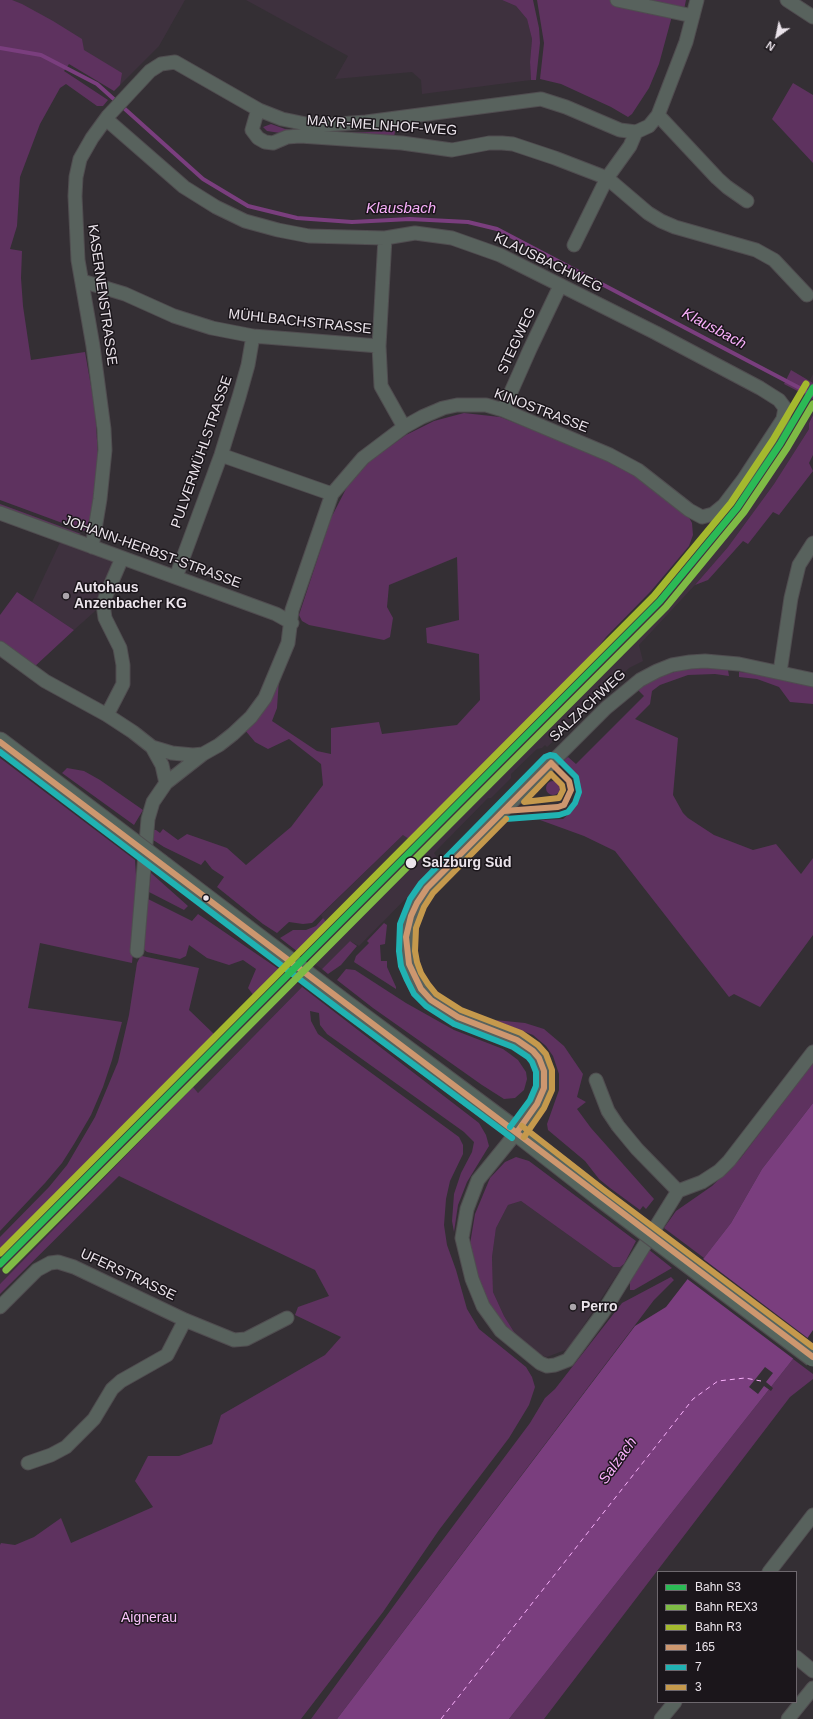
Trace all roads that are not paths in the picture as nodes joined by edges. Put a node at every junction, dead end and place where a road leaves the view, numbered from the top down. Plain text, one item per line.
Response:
1 (618, 0) edge
2 (697, 0) edge
3 (787, 0) edge
4 (693, 16) junction
5 (813, 16) edge
6 (259, 110) junction
7 (658, 115) junction
8 (107, 118) junction
9 (636, 132) junction
10 (607, 178) junction
11 (747, 201) dead end
12 (385, 238) junction
13 (574, 245) dead end
14 (82, 281) junction
15 (560, 286) junction
16 (807, 295) dead end
17 (253, 336) junction
18 (379, 346) junction
19 (503, 410) junction
20 (783, 419) joint
21 (404, 427) junction
22 (221, 455) junction
23 (332, 494) junction
24 (0, 513) edge
25 (813, 543) edge
26 (92, 547) junction
27 (122, 558) junction
28 (176, 577) junction
29 (292, 623) junction
30 (0, 648) edge
31 (780, 672) junction
32 (813, 680) edge
33 (107, 714) junction
34 (0, 742) edge
35 (152, 747) junction
36 (203, 754) junction
37 (166, 783) junction
38 (136, 951) dead end
39 (813, 1052) edge
40 (596, 1080) dead end
41 (518, 1132) junction
42 (678, 1191) junction
43 (0, 1307) edge
44 (287, 1318) dead end
45 (185, 1320) junction
46 (813, 1357) edge
47 (28, 1463) dead end
48 (813, 1515) edge
49 (770, 1571) edge
50 (797, 1658) edge
51 (813, 1671) edge
52 (813, 1688) edge
53 (674, 1703) edge
54 (661, 1719) edge
55 (788, 1719) edge

1 - 4 street
2 - 4 street
3 - 5 street
4 - 7 street
6 - 8 street, KASERNENSTRASSE
6 - 9 street
6 - 10 street, MAYR-MELNHOF-WEG
7 - 9 street
7 - 11 street
8 - 12 street, KLAUSBACHWEG
8 - 14 street, KASERNENSTRASSE
9 - 10 street
10 - 13 street
10 - 16 street, MAYR-MELNHOF-WEG
12 - 15 street, KLAUSBACHWEG
12 - 18 street
14 - 17 street, MÜHLBACHSTRASSE
14 - 26 street, KASERNENSTRASSE
15 - 19 street, STEGWEG
15 - 20 street, KLAUSBACHWEG
17 - 18 street, MÜHLBACHSTRASSE
17 - 22 street, PULVERMÜHLSTRASSE
18 - 21 street
19 - 20 street, KINOSTRASSE
19 - 21 street, KINOSTRASSE
21 - 23 street, KINOSTRASSE
22 - 23 street
22 - 28 street, PULVERMÜHLSTRASSE
23 - 29 street, KINOSTRASSE
24 - 26 street, JOHANN-HERBST-STRASSE
25 - 31 street
26 - 27 street, JOHANN-HERBST-STRASSE
27 - 28 street, JOHANN-HERBST-STRASSE
27 - 33 street
28 - 29 street, JOHANN-HERBST-STRASSE
29 - 36 street, KINOSTRASSE
30 - 33 street
31 - 32 street, SALZACHWEG
31 - 41 street, SALZACHWEG
33 - 35 street
34 - 41 main road, bridge
35 - 36 street
35 - 37 street
36 - 37 street, KINOSTRASSE
37 - 38 street, KINOSTRASSE
39 - 42 street
40 - 42 street
41 - 42 street, SALZACHWEG
41 - 46 main road, bridge
43 - 45 street, UFERSTRASSE
44 - 45 street, UFERSTRASSE
45 - 47 street, UFERSTRASSE
48 - 49 street
50 - 51 street
52 - 55 street
53 - 54 street

